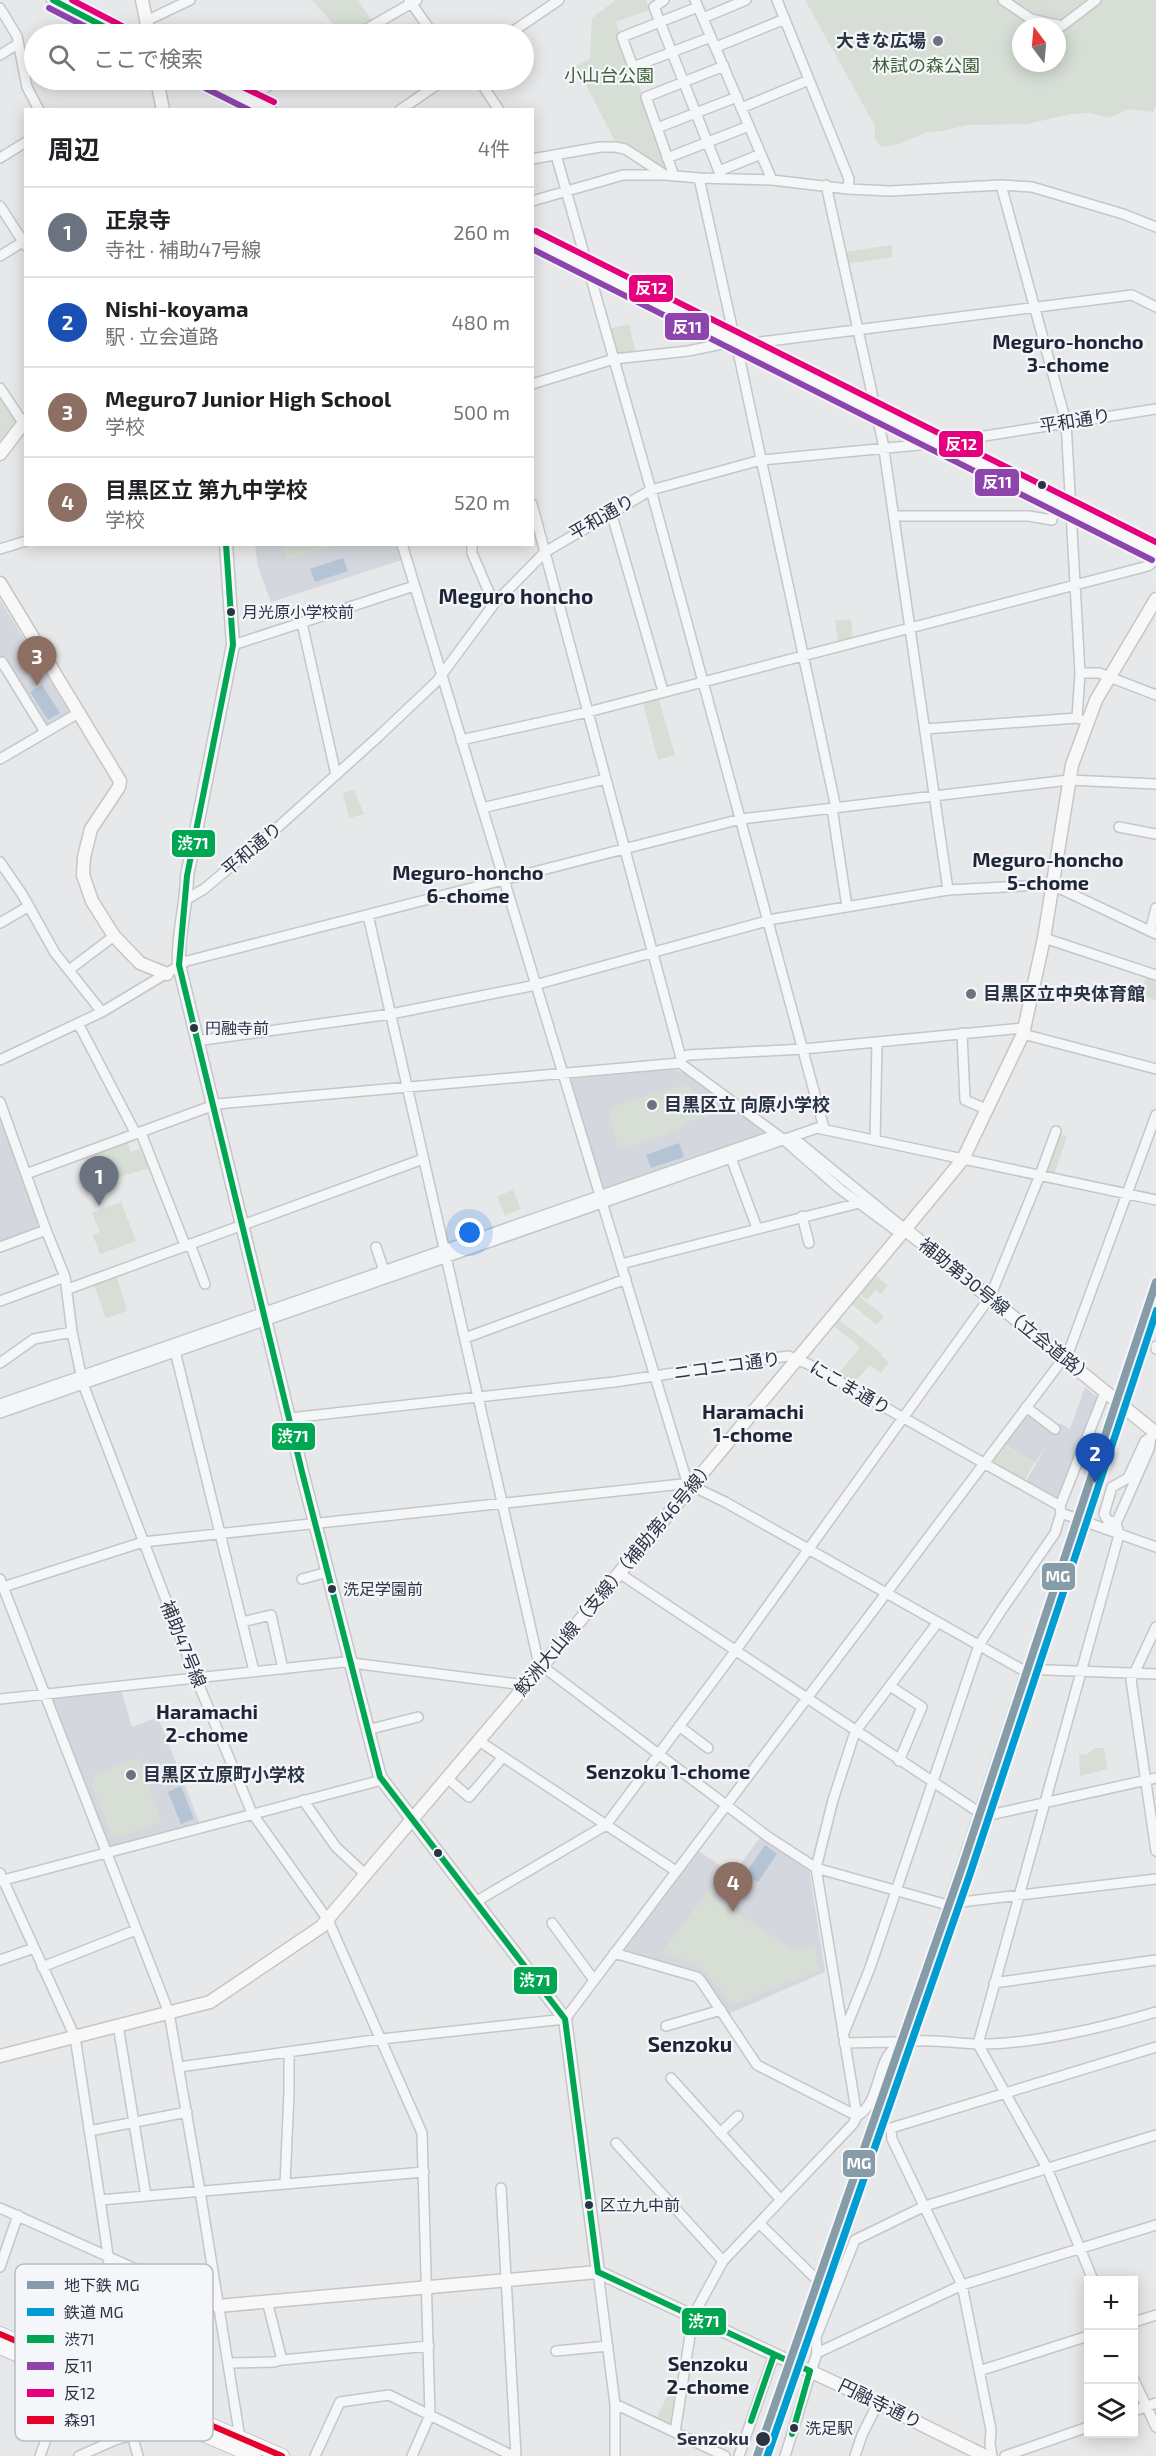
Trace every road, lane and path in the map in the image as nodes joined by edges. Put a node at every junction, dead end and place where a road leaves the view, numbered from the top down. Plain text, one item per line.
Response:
1 (53, 0) edge
2 (142, 0) edge
3 (190, 0) edge
4 (559, 0) edge
5 (664, 0) edge
6 (746, 0) edge
7 (777, 0) edge
8 (1003, 0) edge
9 (1096, 0) edge
10 (412, 1) edge
11 (697, 3) edge
12 (0, 8) edge
13 (703, 18) junction
14 (785, 19) junction
15 (146, 21) junction
16 (660, 22) junction
17 (99, 24) edge
18 (147, 24) edge
19 (374, 24) edge
20 (427, 24) edge
21 (524, 24) edge
22 (711, 37) junction
23 (18, 44) junction
24 (716, 47) junction
25 (672, 52) junction
26 (0, 55) edge
27 (724, 66) junction
28 (24, 73) edge
29 (809, 80) junction
30 (685, 82) junction
31 (29, 90) edge
32 (159, 90) edge
33 (230, 90) edge
34 (261, 90) edge
35 (429, 90) edge
36 (486, 90) edge
37 (737, 97) junction
38 (251, 100) junction
39 (38, 108) edge
40 (163, 108) edge
41 (266, 108) edge
42 (403, 108) edge
43 (498, 108) edge
44 (741, 108) junction
45 (698, 112) junction
46 (749, 126) junction
47 (657, 128) junction
48 (709, 142) junction
49 (24, 143) edge
50 (761, 154) junction
51 (556, 155) junction
52 (0, 158) edge
53 (668, 158) junction
54 (534, 159) edge
55 (669, 175) junction
56 (721, 175) junction
57 (699, 178) junction
58 (772, 180) junction
59 (826, 185) junction
60 (1001, 185) junction
61 (848, 189) junction
62 (567, 192) junction
63 (534, 200) edge
64 (0, 206) edge
65 (1156, 227) edge
66 (534, 240) edge
67 (24, 241) edge
68 (24, 243) edge
69 (0, 256) edge
70 (587, 265) junction
71 (1156, 307) edge
72 (1035, 309) junction
73 (858, 330) junction
74 (727, 336) junction
75 (743, 344) junction
76 (757, 351) junction
77 (614, 359) junction
78 (534, 383) edge
79 (0, 388) edge
80 (1156, 409) edge
81 (875, 410) junction
82 (1066, 422) junction
83 (24, 423) edge
84 (24, 425) edge
85 (940, 443) junction
86 (884, 449) junction
87 (0, 454) edge
88 (761, 460) junction
89 (651, 490) junction
90 (1056, 502) junction
91 (1071, 510) junction
92 (534, 511) edge
93 (611, 512) junction
94 (894, 516) junction
95 (24, 542) edge
96 (226, 546) edge
97 (403, 546) edge
98 (472, 546) edge
99 (0, 549) edge
100 (545, 552) junction
101 (1156, 552) edge
102 (1156, 559) edge
103 (0, 583) edge
104 (414, 586) junction
105 (1074, 586) junction
106 (1156, 599) edge
107 (494, 604) junction
108 (302, 622) junction
109 (910, 627) junction
110 (233, 645) junction
111 (803, 654) junction
112 (0, 664) edge
113 (1080, 673) junction
114 (441, 677) junction
115 (1110, 677) junction
116 (703, 680) junction
117 (663, 691) junction
118 (1156, 695) edge
119 (80, 712) junction
120 (588, 712) junction
121 (1082, 720) junction
122 (925, 729) junction
123 (45, 732) junction
124 (461, 740) junction
125 (0, 759) edge
126 (336, 775) junction
127 (606, 779) junction
128 (1069, 780) junction
129 (1156, 784) edge
130 (935, 796) junction
131 (482, 808) junction
132 (834, 808) junction
133 (741, 819) junction
134 (1119, 827) dead end
135 (1156, 834) edge
136 (625, 850) junction
137 (0, 862) edge
138 (504, 880) junction
139 (1051, 887) junction
140 (948, 890) junction
141 (187, 899) junction
142 (29, 906) junction
143 (848, 906) junction
144 (1156, 908) edge
145 (368, 915) junction
146 (768, 920) junction
147 (0, 923) edge
148 (1153, 932) edge
149 (114, 936) junction
150 (1044, 938) junction
151 (653, 953) junction
152 (179, 965) junction
153 (69, 970) junction
154 (167, 974) junction
155 (1156, 975) edge
156 (536, 985) junction
157 (102, 1012) junction
158 (391, 1014) junction
159 (78, 1023) junction
160 (1024, 1031) junction
161 (962, 1033) junction
162 (196, 1041) junction
163 (877, 1043) junction
164 (1073, 1047) dead end
165 (803, 1049) junction
166 (1084, 1051) junction
167 (0, 1060) edge
168 (680, 1060) junction
169 (1156, 1070) edge
170 (563, 1073) junction
171 (408, 1086) junction
172 (0, 1102) edge
173 (212, 1105) junction
174 (988, 1110) junction
175 (1156, 1114) edge
176 (824, 1128) junction
177 (1056, 1131) dead end
178 (138, 1134) junction
179 (783, 1139) junction
180 (875, 1140) junction
181 (731, 1158) junction
182 (963, 1158) junction
183 (423, 1159) junction
184 (26, 1174) junction
185 (1040, 1175) junction
186 (1126, 1194) junction
187 (602, 1199) junction
188 (1156, 1200) edge
189 (859, 1203) junction
190 (802, 1216) junction
191 (242, 1224) junction
192 (757, 1228) junction
193 (46, 1230) junction
194 (906, 1230) junction
195 (809, 1243) dead end
196 (187, 1244) junction
197 (0, 1247) edge
198 (376, 1247) dead end
199 (445, 1253) junction
200 (621, 1264) junction
201 (384, 1271) junction
202 (65, 1277) junction
203 (626, 1279) junction
204 (205, 1284) dead end
205 (68, 1289) junction
206 (990, 1297) junction
207 (0, 1301) edge
208 (264, 1316) junction
209 (72, 1332) junction
210 (465, 1338) junction
211 (174, 1347) junction
212 (1063, 1358) junction
213 (798, 1359) junction
214 (0, 1363) edge
215 (655, 1376) junction
216 (82, 1380) junction
217 (1105, 1392) junction
218 (478, 1398) junction
219 (0, 1404) edge
220 (1026, 1407) junction
221 (0, 1413) edge
222 (290, 1418) junction
223 (901, 1418) junction
224 (1055, 1429) dead end
225 (1154, 1434) edge
226 (984, 1463) junction
227 (690, 1486) junction
228 (502, 1504) junction
229 (1061, 1510) junction
230 (1116, 1522) junction
231 (316, 1523) junction
232 (220, 1533) junction
233 (1119, 1534) junction
234 (143, 1542) junction
235 (1156, 1547) edge
236 (808, 1548) junction
237 (328, 1572) junction
238 (619, 1573) junction
239 (302, 1579) dead end
240 (1, 1585) edge
241 (886, 1593) junction
242 (242, 1622) junction
243 (938, 1622) junction
244 (1156, 1627) edge
245 (980, 1645) junction
246 (736, 1650) junction
247 (351, 1662) junction
248 (542, 1666) junction
249 (283, 1669) junction
250 (254, 1671) junction
251 (1080, 1671) junction
252 (1133, 1673) junction
253 (1156, 1674) edge
254 (196, 1678) junction
255 (525, 1685) junction
256 (890, 1686) junction
257 (45, 1695) junction
258 (0, 1699) edge
259 (806, 1699) junction
260 (418, 1717) dead end
261 (680, 1726) junction
262 (367, 1730) junction
263 (855, 1732) junction
264 (479, 1741) junction
265 (708, 1748) dead end
266 (659, 1754) junction
267 (503, 1757) junction
268 (899, 1761) junction
269 (447, 1778) junction
270 (1156, 1778) edge
271 (382, 1780) junction
272 (1146, 1782) junction
273 (932, 1783) junction
274 (303, 1800) junction
275 (1043, 1803) junction
276 (727, 1804) junction
277 (252, 1813) junction
278 (412, 1819) junction
279 (606, 1825) junction
280 (1156, 1851) edge
281 (106, 1852) junction
282 (816, 1868) junction
283 (676, 1870) junction
284 (366, 1875) junction
285 (1, 1878) edge
286 (1156, 1879) edge
287 (895, 1891) junction
288 (1018, 1893) junction
289 (477, 1901) junction
290 (328, 1920) junction
291 (552, 1923) dead end
292 (136, 1930) junction
293 (34, 1948) junction
294 (614, 1953) junction
295 (0, 1960) edge
296 (1156, 1960) edge
297 (42, 1967) junction
298 (594, 1980) junction
299 (994, 1983) junction
300 (721, 2010) junction
301 (1156, 2012) edge
302 (168, 2013) junction
303 (565, 2019) junction
304 (118, 2025) junction
305 (666, 2026) dead end
306 (75, 2037) junction
307 (381, 2039) junction
308 (843, 2040) junction
309 (894, 2042) dead end
310 (978, 2044) junction
311 (1156, 2047) edge
312 (289, 2053) junction
313 (0, 2056) edge
314 (179, 2067) junction
315 (671, 2078) dead end
316 (1004, 2092) junction
317 (187, 2112) junction
318 (738, 2116) dead end
319 (857, 2116) junction
320 (134, 2122) junction
321 (89, 2132) junction
322 (720, 2133) junction
323 (1156, 2135) edge
324 (616, 2142) dead end
325 (1047, 2168) junction
326 (424, 2172) junction
327 (285, 2184) junction
328 (501, 2188) dead end
329 (200, 2191) junction
330 (146, 2196) junction
331 (100, 2200) junction
332 (781, 2200) junction
333 (925, 2206) junction
334 (0, 2208) edge
335 (18, 2216) junction
336 (759, 2223) junction
337 (1156, 2225) edge
338 (1080, 2248) junction
339 (108, 2256) junction
340 (723, 2261) junction
341 (108, 2264) edge
342 (126, 2264) edge
343 (211, 2264) edge
344 (0, 2267) edge
345 (598, 2272) junction
346 (213, 2274) edge
347 (1091, 2276) edge
348 (815, 2278) dead end
349 (505, 2280) junction
350 (962, 2285) junction
351 (426, 2287) junction
352 (267, 2301) junction
353 (213, 2304) edge
354 (218, 2306) junction
355 (1156, 2315) edge
356 (693, 2316) junction
357 (1138, 2321) edge
358 (0, 2334) edge
359 (1084, 2338) edge
360 (15, 2342) edge
361 (429, 2346) junction
362 (608, 2346) junction
363 (0, 2347) edge
364 (556, 2351) dead end
365 (15, 2352) edge
366 (817, 2353) junction
367 (774, 2355) junction
368 (282, 2360) junction
369 (228, 2363) junction
370 (810, 2371) junction
371 (979, 2371) junction
372 (1136, 2384) edge
373 (878, 2403) junction
374 (1156, 2403) edge
375 (615, 2404) junction
376 (1145, 2407) junction
377 (1138, 2410) edge
378 (430, 2415) junction
379 (1156, 2427) edge
380 (213, 2428) edge
381 (1084, 2429) edge
382 (675, 2432) junction
383 (240, 2438) junction
384 (213, 2440) edge
385 (45, 2441) edge
386 (117, 2441) edge
387 (134, 2441) edge
388 (40, 2456) edge
389 (79, 2456) edge
390 (138, 2456) edge
391 (252, 2456) edge
392 (282, 2456) edge
393 (315, 2456) edge
394 (412, 2456) edge
395 (515, 2456) edge
396 (615, 2456) edge
397 (724, 2456) edge
398 (739, 2456) edge
399 (785, 2456) edge
400 (855, 2456) edge
401 (985, 2456) edge
402 (992, 2456) edge
403 (1005, 2456) edge

1 - 17 street
2 - 15 street
3 - 15 street
4 - 21 street
5 - 16 street
6 - 13 street
7 - 14 street
8 - 9 street
10 - 19 street
10 - 20 street
11 - 13 street
11 - 16 street
12 - 23 street
13 - 22 street
14 - 24 street
14 - 29 street
15 - 18 street
16 - 25 street
16 - 25 street
22 - 24 street
22 - 25 street
23 - 26 street
23 - 28 street
24 - 27 street
25 - 30 street
27 - 30 street
27 - 37 street
29 - 44 street
29 - 61 street
30 - 45 street
30 - 47 street
31 - 39 street
32 - 40 street
33 - 38 street
34 - 38 street
35 - 42 street
36 - 43 street
37 - 44 street
37 - 45 street
38 - 41 street
44 - 46 street
45 - 47 street
45 - 48 street
46 - 48 street
46 - 50 street
47 - 53 street
48 - 53 street
48 - 56 street
49 - 52 street
50 - 56 street
50 - 58 street
51 - 54 street
51 - 55 street
51 - 62 street
53 - 55 street
55 - 57 street
55 - 62 street
56 - 57 street
56 - 58 street
57 - 74 street
58 - 59 street
59 - 61 street
59 - 73 street
60 - 61 street
60 - 65 street
60 - 72 street
62 - 63 street
62 - 70 street
64 - 67 street
66 - 70 street
68 - 69 street
70 - 74 street
70 - 77 street
71 - 72 street
72 - 73 street
72 - 82 street
73 - 76 street
73 - 81 street
74 - 75 street
74 - 77 street
75 - 76 street
75 - 88 street
76 - 81 street
77 - 78 street
77 - 89 street
79 - 83 street
80 - 82 street, 平和通り
81 - 85 street
81 - 86 street
82 - 85 street, 平和通り
82 - 91 street
84 - 87 street
85 - 86 street, 平和通り
85 - 90 street
86 - 88 street, 平和通り
86 - 94 street
88 - 89 street, 平和通り
88 - 111 street
89 - 93 street, 平和通り
89 - 116 street
90 - 91 street
90 - 94 street
91 - 101 street
91 - 105 street
92 - 100 street
93 - 100 street, 平和通り
93 - 117 street
94 - 109 street
95 - 99 street
96 - 110 street
97 - 104 street
98 - 107 street
100 - 107 street, 平和通り
100 - 120 street
102 - 105 street
103 - 119 street
104 - 108 street
104 - 114 street
105 - 109 street
105 - 113 street
106 - 115 street, 鮫洲大山線（支線）（補助第46号線）
107 - 114 street, 平和通り
108 - 110 street
108 - 126 street
109 - 111 street
109 - 122 street
110 - 141 street
111 - 116 street
111 - 132 street
112 - 123 street
113 - 115 street
113 - 121 street
114 - 124 street
114 - 126 street, 平和通り
115 - 118 street
115 - 121 street, 鮫洲大山線（支線）（補助第46号線）
116 - 117 street
116 - 133 street
117 - 120 street
119 - 123 street
119 - 149 street
120 - 124 street
120 - 127 street
121 - 122 street
121 - 128 street, 鮫洲大山線（支線）（補助第46号線）
122 - 130 street
123 - 125 street
124 - 131 street
126 - 141 street, 平和通り
127 - 131 street
127 - 136 street
128 - 129 street
128 - 130 street
128 - 139 street, 鮫洲大山線（支線）（補助第46号線）
130 - 132 street
130 - 140 street
131 - 138 street
132 - 133 street
132 - 143 street
133 - 136 street
133 - 146 street
134 - 135 street
136 - 138 street
136 - 151 street
137 - 142 street
138 - 145 street
138 - 156 street
139 - 140 street
139 - 148 street
139 - 150 street, 鮫洲大山線（支線）（補助第46号線）
140 - 143 street
141 - 152 street
142 - 147 street
142 - 153 street
143 - 146 street
144 - 148 street
145 - 152 street
145 - 158 street
146 - 151 street
146 - 165 street
149 - 153 street
149 - 154 street
150 - 155 street
150 - 160 street, 鮫洲大山線（支線）（補助第46号線）
151 - 156 street
151 - 168 street
152 - 154 street
152 - 162 street
153 - 157 street
154 - 157 street
156 - 158 street
156 - 170 street
157 - 159 street
158 - 162 street
158 - 171 street
159 - 167 street
159 - 178 street
160 - 161 street
160 - 166 street
160 - 174 street, 鮫洲大山線（支線）（補助第46号線）
161 - 163 street
161 - 174 street
162 - 173 street
163 - 165 street
163 - 180 street
164 - 166 street
165 - 168 street
165 - 176 street
166 - 169 street
168 - 170 street
168 - 179 street
170 - 171 street
170 - 187 street
171 - 173 street
171 - 183 street
172 - 184 street, 補助47号線
173 - 178 street
173 - 191 street
174 - 182 street, 鮫洲大山線（支線）（補助第46号線）
175 - 186 street
176 - 179 street
176 - 180 street
177 - 185 street
178 - 184 street
178 - 196 street
179 - 181 street
179 - 187 street
179 - 189 street
179 - 194 street
180 - 182 street
181 - 187 street
181 - 192 street
182 - 185 street
182 - 194 street, 鮫洲大山線（支線）（補助第46号線）
183 - 191 street
183 - 199 street
184 - 193 street, 補助47号線
185 - 186 street
185 - 206 street
186 - 188 street
186 - 212 street
187 - 199 street
187 - 200 street
189 - 190 street
189 - 194 street
190 - 192 street
190 - 195 street
191 - 196 street
191 - 208 street
192 - 200 street
193 - 197 street
193 - 202 street, 補助47号線
194 - 206 street, 補助第30号線（立会道路）
194 - 213 street, 鮫洲大山線（支線）（補助第46号線）
196 - 204 street
196 - 205 street
198 - 201 street
199 - 201 street
199 - 208 street
199 - 210 street
200 - 203 street
201 - 208 street
202 - 205 street, 補助47号線
202 - 207 street
203 - 210 street
203 - 215 street
205 - 209 street, 補助47号線
206 - 212 street, 補助第30号線（立会道路）
206 - 223 street
208 - 211 street
208 - 222 street
209 - 214 street
209 - 216 street, 補助47号線
210 - 218 street
211 - 216 street
211 - 232 street
212 - 217 street, 補助第30号線（立会道路）
212 - 220 street
213 - 215 street, ニコニコ通り
213 - 223 street, にこま通り
213 - 227 street, 鮫洲大山線（支線）（補助第46号線）
215 - 218 street, ニコニコ通り
215 - 227 street
216 - 219 street
216 - 221 street
216 - 234 street, 補助47号線
217 - 225 street, 補助第30号線（立会道路）
217 - 229 street
218 - 222 street, ニコニコ通り
218 - 228 street
220 - 224 street
220 - 226 street
222 - 231 street
223 - 226 street, にこま通り
223 - 236 street
225 - 230 street
225 - 230 street
226 - 229 street, にこま通り
226 - 241 street
227 - 228 street
227 - 236 street
227 - 238 street, 鮫洲大山線（支線）（補助第46号線）
228 - 231 street
228 - 248 street
229 - 233 street, にこま通り
229 - 245 street
230 - 233 street
231 - 232 street
231 - 237 street
232 - 234 street
232 - 242 street
233 - 235 street, にこま通り
233 - 251 street
234 - 240 street
234 - 254 street, 補助47号線
236 - 241 street
236 - 246 street
237 - 239 street
237 - 247 street
238 - 246 street
238 - 248 street, 鮫洲大山線（支線）（補助第46号線）
240 - 257 street
241 - 243 street
241 - 259 street
242 - 249 street
242 - 250 street
243 - 245 street
243 - 256 street
244 - 252 street
245 - 251 street
245 - 273 street
246 - 259 street
246 - 261 street
247 - 249 street
247 - 255 street
247 - 262 street
248 - 255 street, 鮫洲大山線（支線）（補助第46号線）
248 - 266 street
249 - 250 street
250 - 254 street
251 - 252 street
251 - 275 street
252 - 253 street
252 - 272 street
254 - 257 street
254 - 277 street, 補助47号線
255 - 264 street, 鮫洲大山線（支線）（補助第46号線）
256 - 263 street
256 - 268 street
257 - 258 street
257 - 281 street
259 - 263 street
259 - 276 street
260 - 262 street
261 - 265 street
261 - 266 street
262 - 271 street
263 - 268 street
263 - 282 street
264 - 267 street
264 - 269 street, 鮫洲大山線（支線）（補助第46号線）
266 - 276 street
266 - 279 street
267 - 269 street
267 - 279 street
268 - 273 street
269 - 278 street, 鮫洲大山線（支線）（補助第46号線）
270 - 272 street
271 - 274 street
271 - 278 street
272 - 275 street
272 - 280 street
273 - 275 street
273 - 287 street
274 - 277 street
274 - 284 street
275 - 288 street
276 - 282 street
276 - 283 street
277 - 281 street
277 - 290 street, 補助47号線
278 - 284 street, 鮫洲大山線（支線）（補助第46号線）
278 - 289 street
279 - 283 street
279 - 289 street
281 - 285 street
281 - 292 street
282 - 287 street
282 - 308 street
283 - 294 street
284 - 290 street, 鮫洲大山線（支線）（補助第46号線）
285 - 293 street
286 - 288 street
287 - 288 street
287 - 308 street
288 - 299 street
289 - 303 street
290 - 302 street, 鮫洲大山線（支線）（補助第46号線）
290 - 307 street, 補助47号線
291 - 298 street
292 - 297 street
292 - 302 street
293 - 295 street
293 - 297 street
294 - 298 street
294 - 300 street
296 - 299 street
297 - 306 street
298 - 303 street
299 - 310 street
300 - 305 street
300 - 319 street
301 - 310 street
302 - 304 street, 鮫洲大山線（支線）（補助第46号線）
302 - 314 street
303 - 307 street
303 - 345 street
304 - 306 street, 鮫洲大山線（支線）（補助第46号線）
304 - 320 street
306 - 313 street, 鮫洲大山線（支線）（補助第46号線）
306 - 321 street
307 - 312 street
307 - 326 street, 補助47号線
308 - 309 street
308 - 319 street
310 - 316 street
310 - 319 street
311 - 316 street
312 - 314 street
312 - 327 street
314 - 317 street
315 - 322 street
316 - 325 street
316 - 333 street
317 - 320 street
317 - 329 street
318 - 322 street
319 - 332 street
320 - 321 street
320 - 330 street
321 - 331 street
322 - 332 street
323 - 325 street
324 - 340 street
325 - 333 street
325 - 338 street
326 - 327 street
326 - 351 street, 補助47号線
327 - 329 street
328 - 349 street
329 - 330 street
329 - 343 street
330 - 331 street
331 - 339 street
332 - 336 street
333 - 350 street
333 - 366 street
334 - 335 street
335 - 339 street
335 - 344 street
336 - 340 street
336 - 348 street
337 - 338 street
338 - 347 street
338 - 350 street
339 - 341 street
339 - 342 street
340 - 356 street
345 - 349 street
345 - 356 street, 円融寺通り
345 - 362 street
346 - 354 street
349 - 351 street
349 - 395 street
350 - 366 street
350 - 371 street
351 - 352 street
351 - 361 street, 補助47号線
352 - 354 street
352 - 368 street
353 - 354 street
354 - 369 street
355 - 357 street
356 - 367 street, 円融寺通り
356 - 382 street
358 - 360 main road
359 - 371 street
361 - 368 street
361 - 378 street, 補助47号線
362 - 364 street
362 - 375 street
363 - 365 main road
366 - 370 street
367 - 370 street, 円融寺通り
367 - 398 street
368 - 369 street
369 - 383 street
370 - 373 street, 円融寺通り
370 - 399 street
371 - 402 street
372 - 376 street
373 - 400 street
373 - 401 street, 円融寺通り
374 - 376 street
375 - 382 street
375 - 396 street
376 - 377 street
376 - 379 street
378 - 393 street
378 - 394 street
378 - 395 street
380 - 383 main road
381 - 403 street
382 - 397 street
383 - 392 main road
384 - 391 main road
385 - 388 street
386 - 389 street
387 - 390 street

